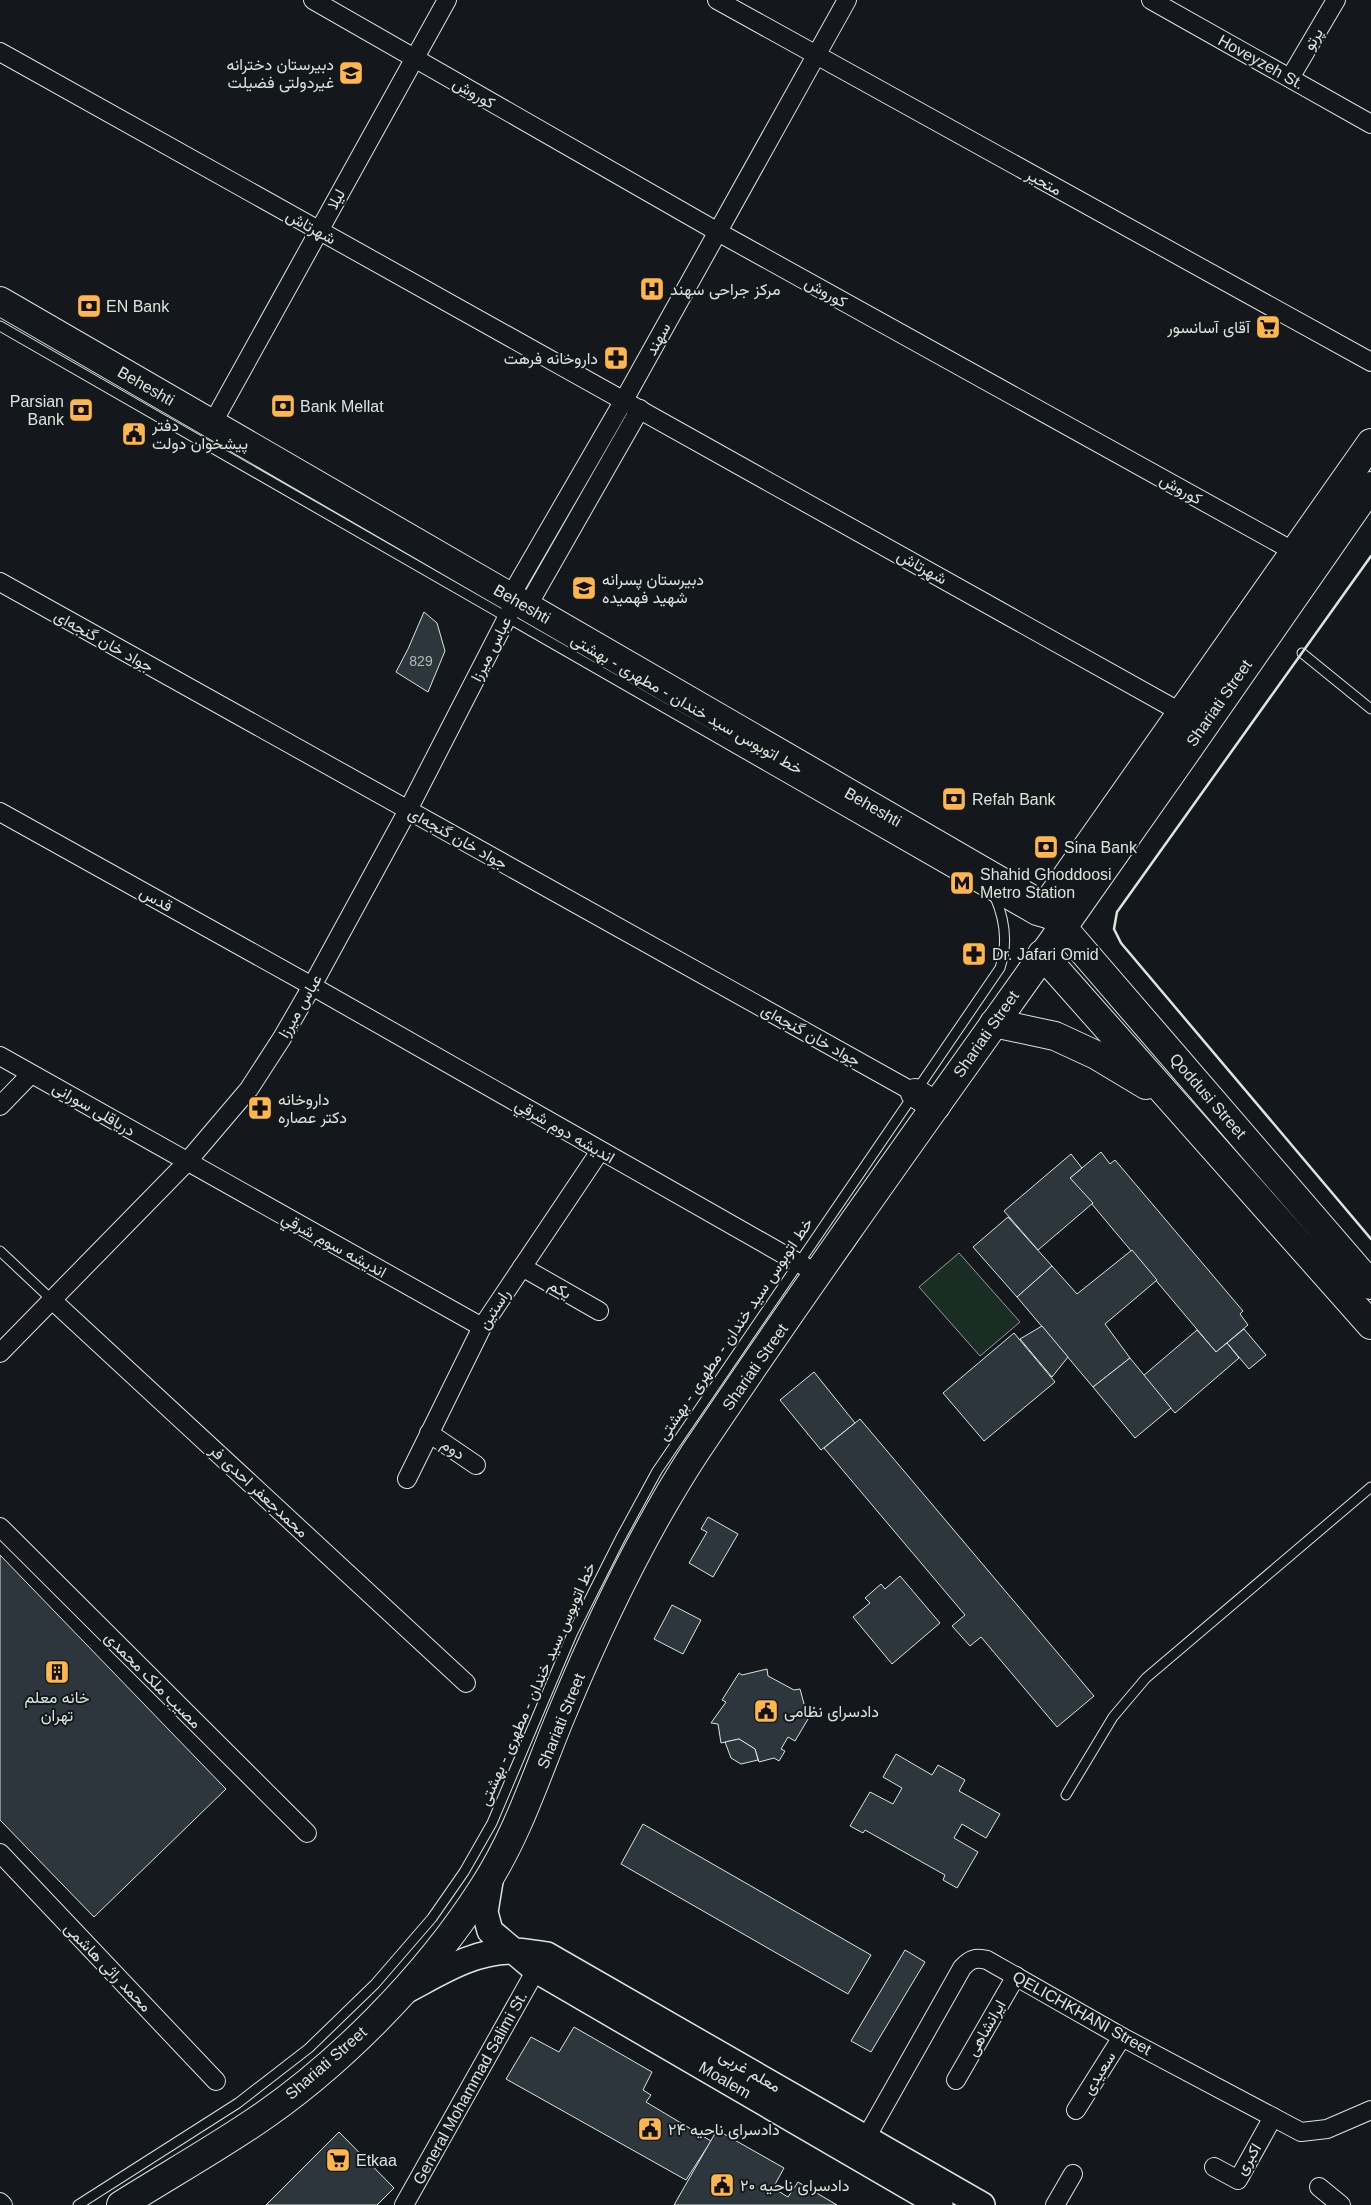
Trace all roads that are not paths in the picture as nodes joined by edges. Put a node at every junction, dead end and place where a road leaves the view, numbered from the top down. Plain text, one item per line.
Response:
1 (313, 0) edge
2 (447, 0) edge
3 (717, 0) edge
4 (847, 0) edge
5 (1151, 0) edge
6 (1336, 0) edge
7 (0, 52) edge
8 (815, 56) junction
9 (414, 59) junction
10 (1290, 78) junction
11 (1371, 124) edge
12 (318, 231) junction
13 (718, 232) junction
14 (0, 301) edge
15 (0, 326) edge
16 (1371, 362) edge
17 (624, 400) junction
18 (640, 409) junction
19 (212, 424) junction
20 (1371, 443) edge
21 (1371, 486) edge
22 (1306, 558) junction
23 (0, 582) edge
24 (515, 606) junction
25 (1302, 653) dead end
26 (1371, 709) edge
27 (1192, 719) junction
28 (408, 810) junction
29 (0, 812) edge
30 (995, 897) junction
31 (1045, 907) junction
32 (1062, 928) junction
33 (1042, 954) junction
34 (312, 986) junction
35 (994, 1023) junction
36 (0, 1056) edge
37 (31, 1074) junction
38 (926, 1099) junction
39 (1174, 1103) junction
40 (0, 1106) edge
41 (600, 1151) junction
42 (187, 1162) junction
43 (0, 1250) edge
44 (522, 1267) junction
45 (809, 1268) junction
46 (1371, 1285) edge
47 (52, 1300) junction
48 (598, 1311) dead end
49 (1371, 1325) edge
50 (482, 1327) junction
51 (0, 1353) edge
52 (429, 1433) junction
53 (476, 1465) dead end
54 (406, 1478) dead end
55 (1371, 1486) edge
56 (0, 1527) edge
57 (466, 1682) dead end
58 (1066, 1795) dead end
59 (307, 1833) dead end
60 (0, 1854) edge
61 (492, 1873) junction
62 (513, 1951) junction
63 (536, 1970) junction
64 (1016, 1976) junction
65 (401, 1993) junction
66 (1122, 2036) junction
67 (676, 2040) junction
68 (956, 2080) dead end
69 (216, 2081) dead end
70 (1076, 2110) dead end
71 (1371, 2110) edge
72 (1273, 2117) junction
73 (871, 2129) dead end
74 (1214, 2167) dead end
75 (1073, 2174) dead end
76 (1319, 2187) dead end
77 (937, 2195) edge
78 (127, 2204) edge
79 (78, 2205) edge
80 (404, 2205) edge
81 (982, 2205) edge
82 (1055, 2205) edge
83 (1341, 2205) edge

1 - 9 street, کوروش
2 - 9 street, لیلا
3 - 8 street, متحیر
4 - 8 street, سهند
5 - 10 street, Hoveyzeh St.
6 - 10 street, پرتو
7 - 12 street, شهرتاش
8 - 13 street, سهند
8 - 16 street, متحیر
9 - 12 street, لیلا
9 - 13 street, کوروش
10 - 11 street, Hoveyzeh St.
12 - 17 street, شهرتاش
12 - 19 street, لیلا
13 - 17 street, سهند
13 - 22 street, کوروش
14 - 19 main road, Beheshti
15 - 24 lane, خط اتوبوس سید خندان - مطهری - بهشتی
17 - 18 street, شهرتاش
17 - 24 street, سهند
18 - 24 street
18 - 27 street, شهرتاش
19 - 24 main road, Beheshti
20 - 22 main road, Shariati Street
21 - 22 main road, Shariati Street
22 - 27 main road, Shariati Street
23 - 28 street, جواد خان گنجه‌ای
24 - 28 street, عباس میرزا
24 - 30 lane, خط اتوبوس سید خندان - مطهری - بهشتی
24 - 31 main road, Beheshti
25 - 26 lane
27 - 31 main road, Shariati Street
27 - 32 main road, Shariati Street
28 - 34 street, عباس میرزا
28 - 38 street, جواد خان گنجه‌ای
29 - 34 street, قدس
30 - 32 lane, خط اتوبوس سید خندان - مطهری - بهشتی
30 - 38 lane
31 - 32 main road, Qoddusi Street
32 - 33 main road, Shariati Street
32 - 46 main road, Qoddusi Street
33 - 35 main road, Shariati Street
33 - 39 main road, Qoddusi Street
34 - 41 street, انديشه دوم شرقي
34 - 42 street, عباس میرزا
35 - 38 main road, Shariati Street
35 - 39 main road
36 - 37 street, دریاقلی سورانی
37 - 40 street
37 - 42 street, دریاقلی سورانی
38 - 45 main road, Shariati Street
39 - 49 main road, Qoddusi Street
41 - 44 street, راستین
41 - 45 street, انديشه دوم شرقي
42 - 47 street, عباس میرزا
42 - 50 street, اندیشه سوم شرقي
43 - 47 lane
44 - 48 street, یکم
44 - 50 street, راستین
45 - 61 main road, Shariati Street
45 - 79 lane, خط اتوبوس سید خندان - مطهری - بهشتی
47 - 51 street, عباس میرزا
47 - 57 street, محمدجعفر احدی فر
50 - 52 street, راستین
52 - 53 street, دوم
52 - 54 street, راستین
55 - 58 lane
56 - 59 street, مصیب ملک محمدی
60 - 69 street, محمد راثی هاشمی
61 - 62 main road, Moalem
61 - 65 main road, Shariati Street
62 - 63 main road, Moalem
62 - 65 main road
62 - 67 main road
63 - 67 main road, Moalem
63 - 80 street, General Mohammad Salimi St.
64 - 66 street, QELICHKHANI Street
64 - 68 street, ایرانشاهی
64 - 73 street, QELICHKHANI Street
65 - 78 main road, Shariati Street
66 - 70 street, سعیدی
66 - 72 street, QELICHKHANI Street
67 - 77 main road, Moalem
71 - 72 street, QELICHKHANI Street
72 - 74 street, اکبری
75 - 82 street
76 - 83 street
77 - 81 main road

